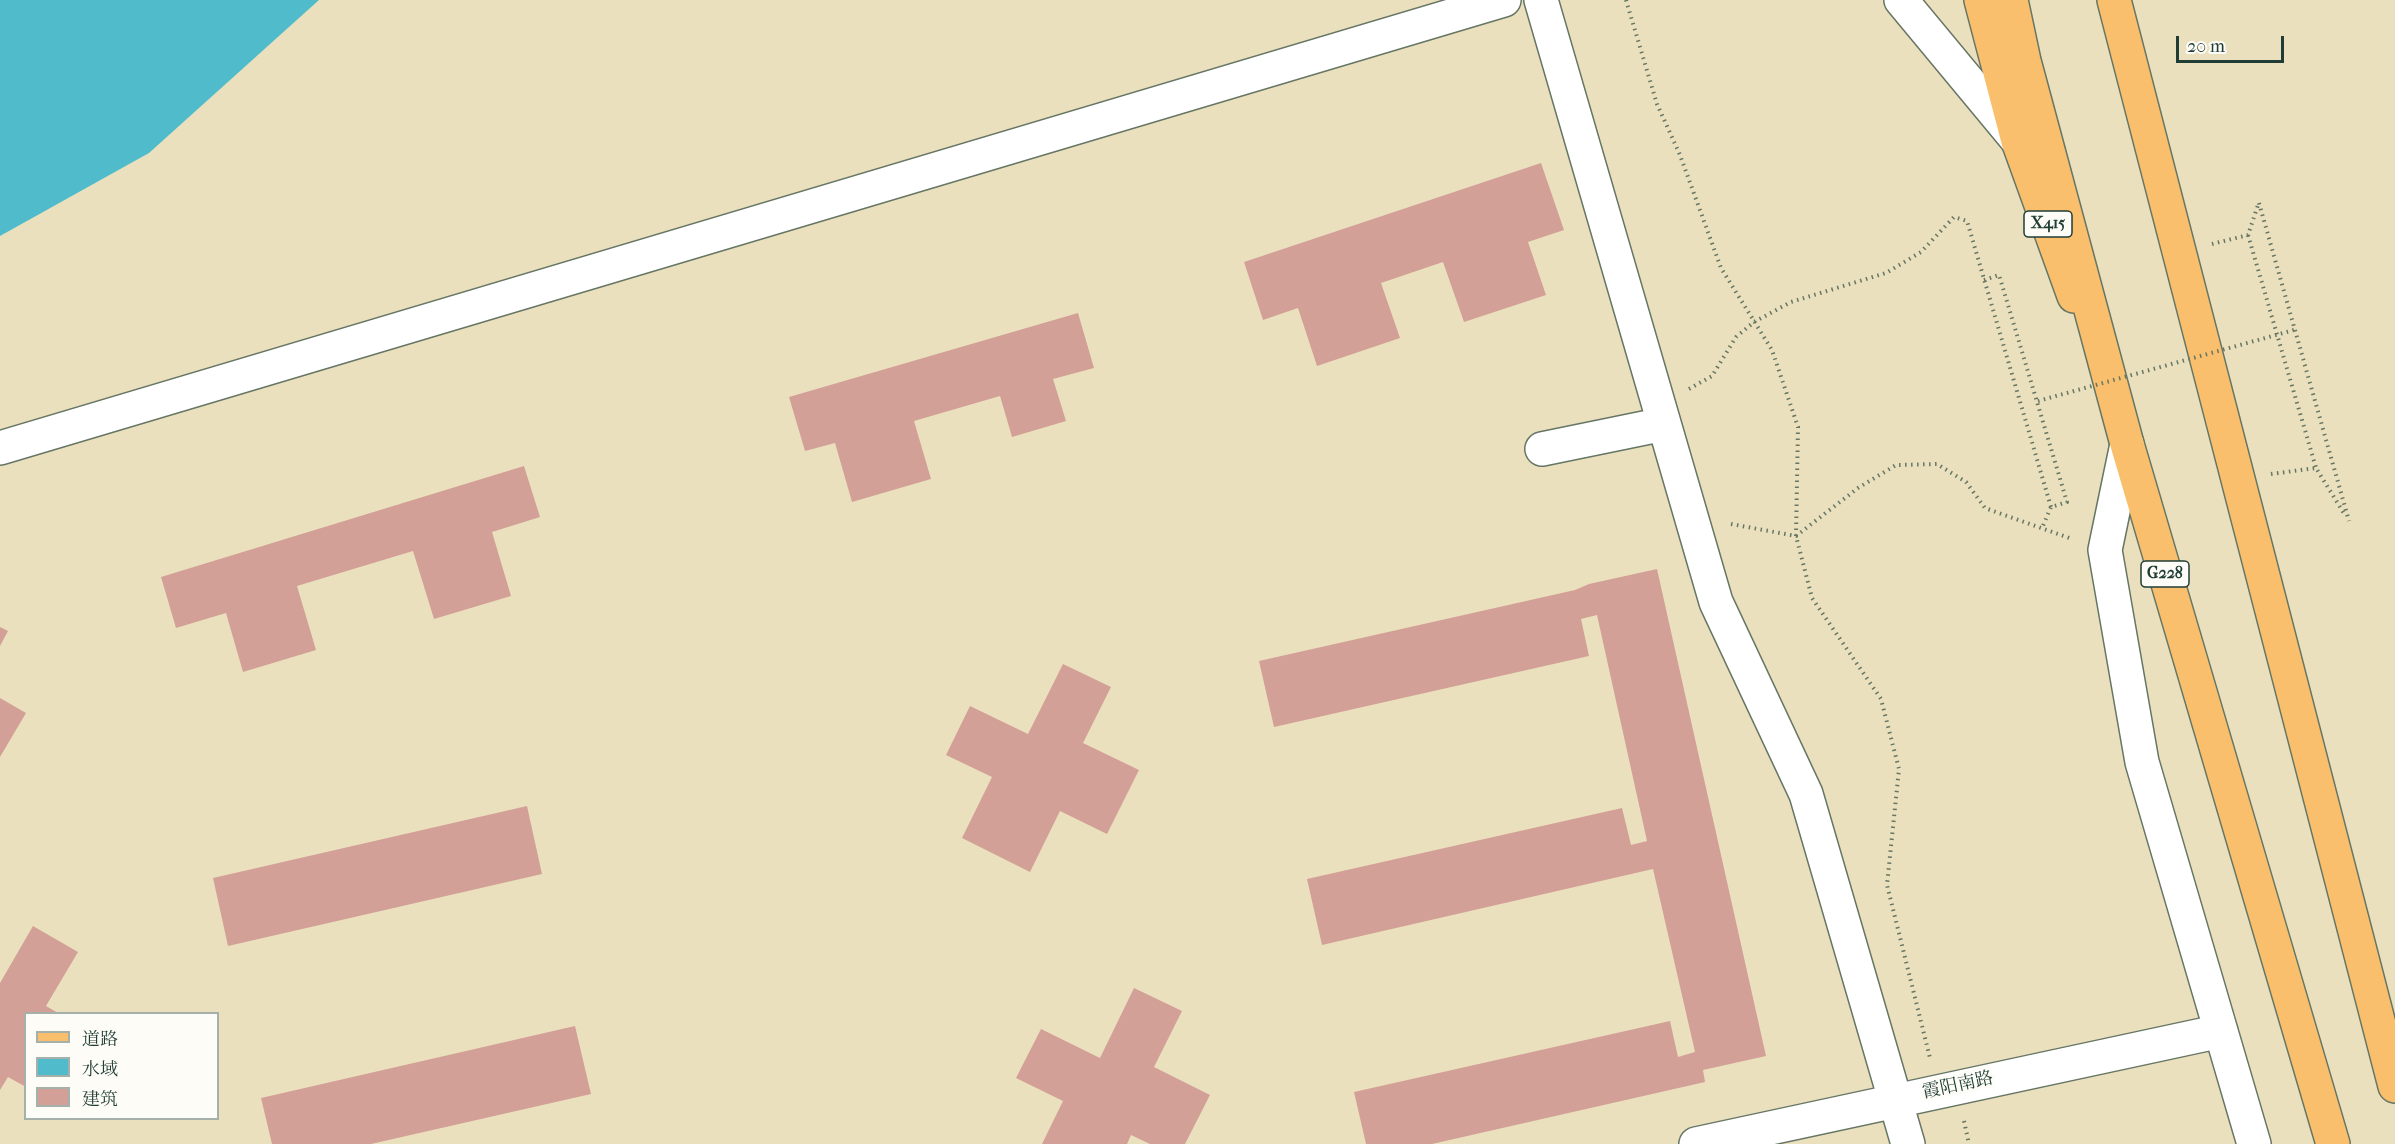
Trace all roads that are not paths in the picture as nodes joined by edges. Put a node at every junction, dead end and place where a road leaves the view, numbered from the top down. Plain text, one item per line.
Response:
1 (1504, 0) edge
2 (1541, 0) edge
3 (1901, 0) edge
4 (1981, 0) edge
5 (2011, 0) edge
6 (2114, 0) edge
7 (2018, 141) junction
8 (1661, 415) junction
9 (2127, 444) junction
10 (0, 448) edge
11 (1542, 449) dead end
12 (2221, 1030) junction
13 (2395, 1086) edge
14 (1895, 1100) junction
15 (1696, 1144) edge
16 (1908, 1144) edge
17 (2254, 1144) edge
18 (2333, 1144) edge

1 - 10 street
2 - 8 street
3 - 7 street
4 - 7 main road, X415
5 - 9 main road, G228
6 - 13 main road
7 - 9 main road, X415
8 - 11 street
8 - 14 street
9 - 12 street
9 - 18 main road, G228
12 - 14 street, 霞阳南路
12 - 17 street
14 - 15 street, 霞阳南路
14 - 16 street

